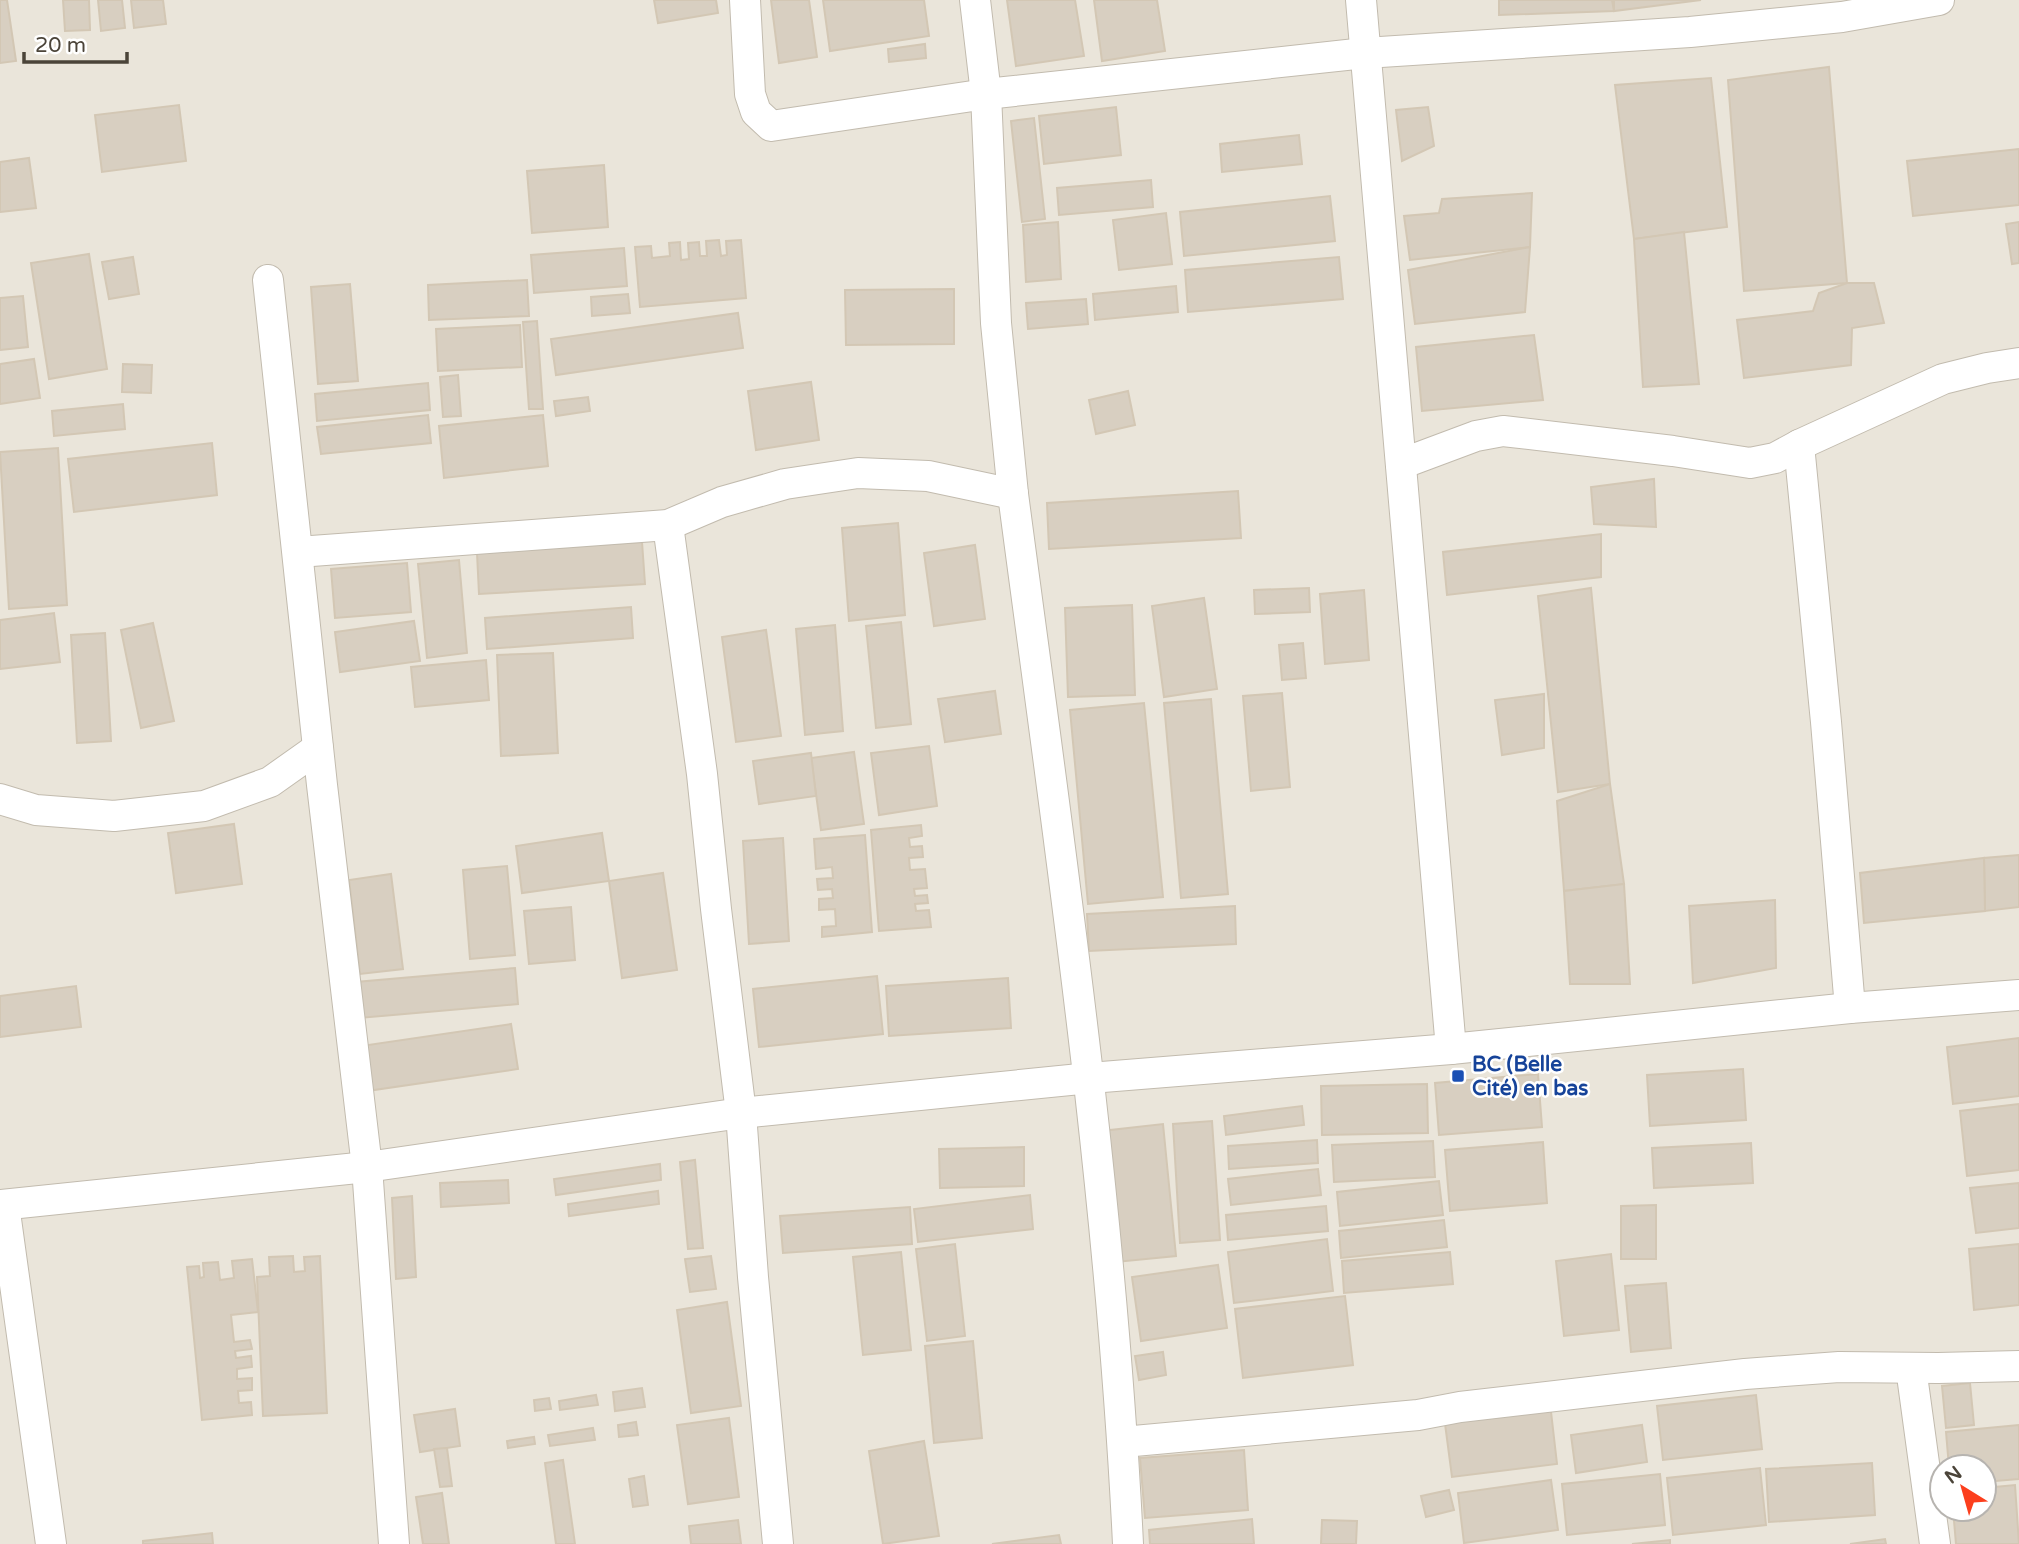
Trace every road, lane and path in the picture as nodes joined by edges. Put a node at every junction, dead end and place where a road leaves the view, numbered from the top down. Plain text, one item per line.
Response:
1 (745, 0) edge
2 (975, 0) edge
3 (1361, 0) edge
4 (1939, 0) edge
5 (1365, 53) junction
6 (986, 94) junction
7 (268, 280) dead end
8 (2019, 363) edge
9 (1799, 446) junction
10 (1401, 464) junction
11 (1013, 494) junction
12 (668, 525) junction
13 (299, 552) junction
14 (318, 748) junction
15 (0, 799) edge
16 (2019, 995) edge
17 (1850, 1008) junction
18 (1451, 1049) junction
19 (1090, 1078) junction
20 (741, 1113) junction
21 (367, 1167) junction
22 (2, 1205) edge
23 (2019, 1366) edge
24 (1910, 1368) junction
25 (1123, 1442) junction
26 (51, 1544) edge
27 (394, 1544) edge
28 (778, 1544) edge
29 (1128, 1544) edge
30 (1935, 1544) edge

1 - 6 street
2 - 6 street
3 - 5 street
4 - 5 street
5 - 6 street
5 - 10 street
6 - 11 street
7 - 13 street
8 - 9 street
9 - 10 street
9 - 17 street
10 - 18 street
11 - 12 street
11 - 19 street
12 - 13 street
12 - 20 street
13 - 14 street
14 - 15 street
14 - 21 street
16 - 17 street
17 - 18 street
18 - 19 street
19 - 20 street
19 - 25 street
20 - 21 street
20 - 28 street
21 - 22 street
21 - 27 street
22 - 26 street
23 - 24 street
24 - 25 street
24 - 30 street
25 - 29 street

